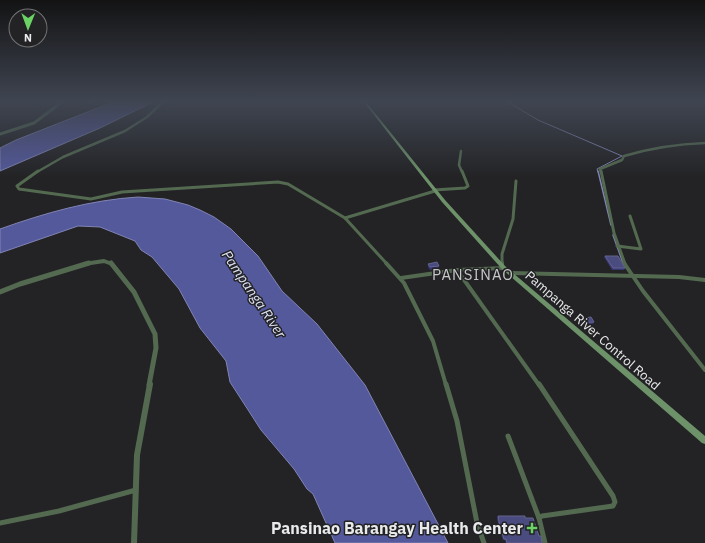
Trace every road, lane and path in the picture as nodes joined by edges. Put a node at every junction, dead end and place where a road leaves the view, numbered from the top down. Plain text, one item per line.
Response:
1 (19, 127) edge
2 (131, 127) edge
3 (386, 127) edge
4 (0, 134) edge
5 (705, 143) edge
6 (461, 151) dead end
7 (516, 182) dead end
8 (435, 191) junction
9 (630, 216) dead end
10 (345, 218) junction
11 (617, 246) junction
12 (503, 267) junction
13 (457, 270) junction
14 (511, 273) junction
15 (633, 276) junction
16 (401, 278) junction
17 (705, 280) edge
18 (0, 292) edge
19 (705, 370) edge
20 (508, 436) dead end
21 (705, 441) edge
22 (136, 490) junction
23 (539, 518) junction
24 (0, 523) edge
25 (134, 543) edge
26 (484, 543) edge
27 (545, 543) edge

1 - 4 street
2 - 10 street
3 - 8 main road, Pampanga River Control Road
5 - 11 street
6 - 8 street
7 - 12 street
8 - 10 street
8 - 12 main road, Pampanga River Control Road
9 - 11 street
10 - 16 street
11 - 15 street
12 - 13 street
12 - 14 main road, Pampanga River Control Road
13 - 16 street
13 - 23 street
14 - 15 street
14 - 21 main road, Pampanga River Control Road
15 - 17 street
15 - 19 street
16 - 26 street
18 - 22 street
20 - 23 street
22 - 24 street
22 - 25 street
23 - 27 street

